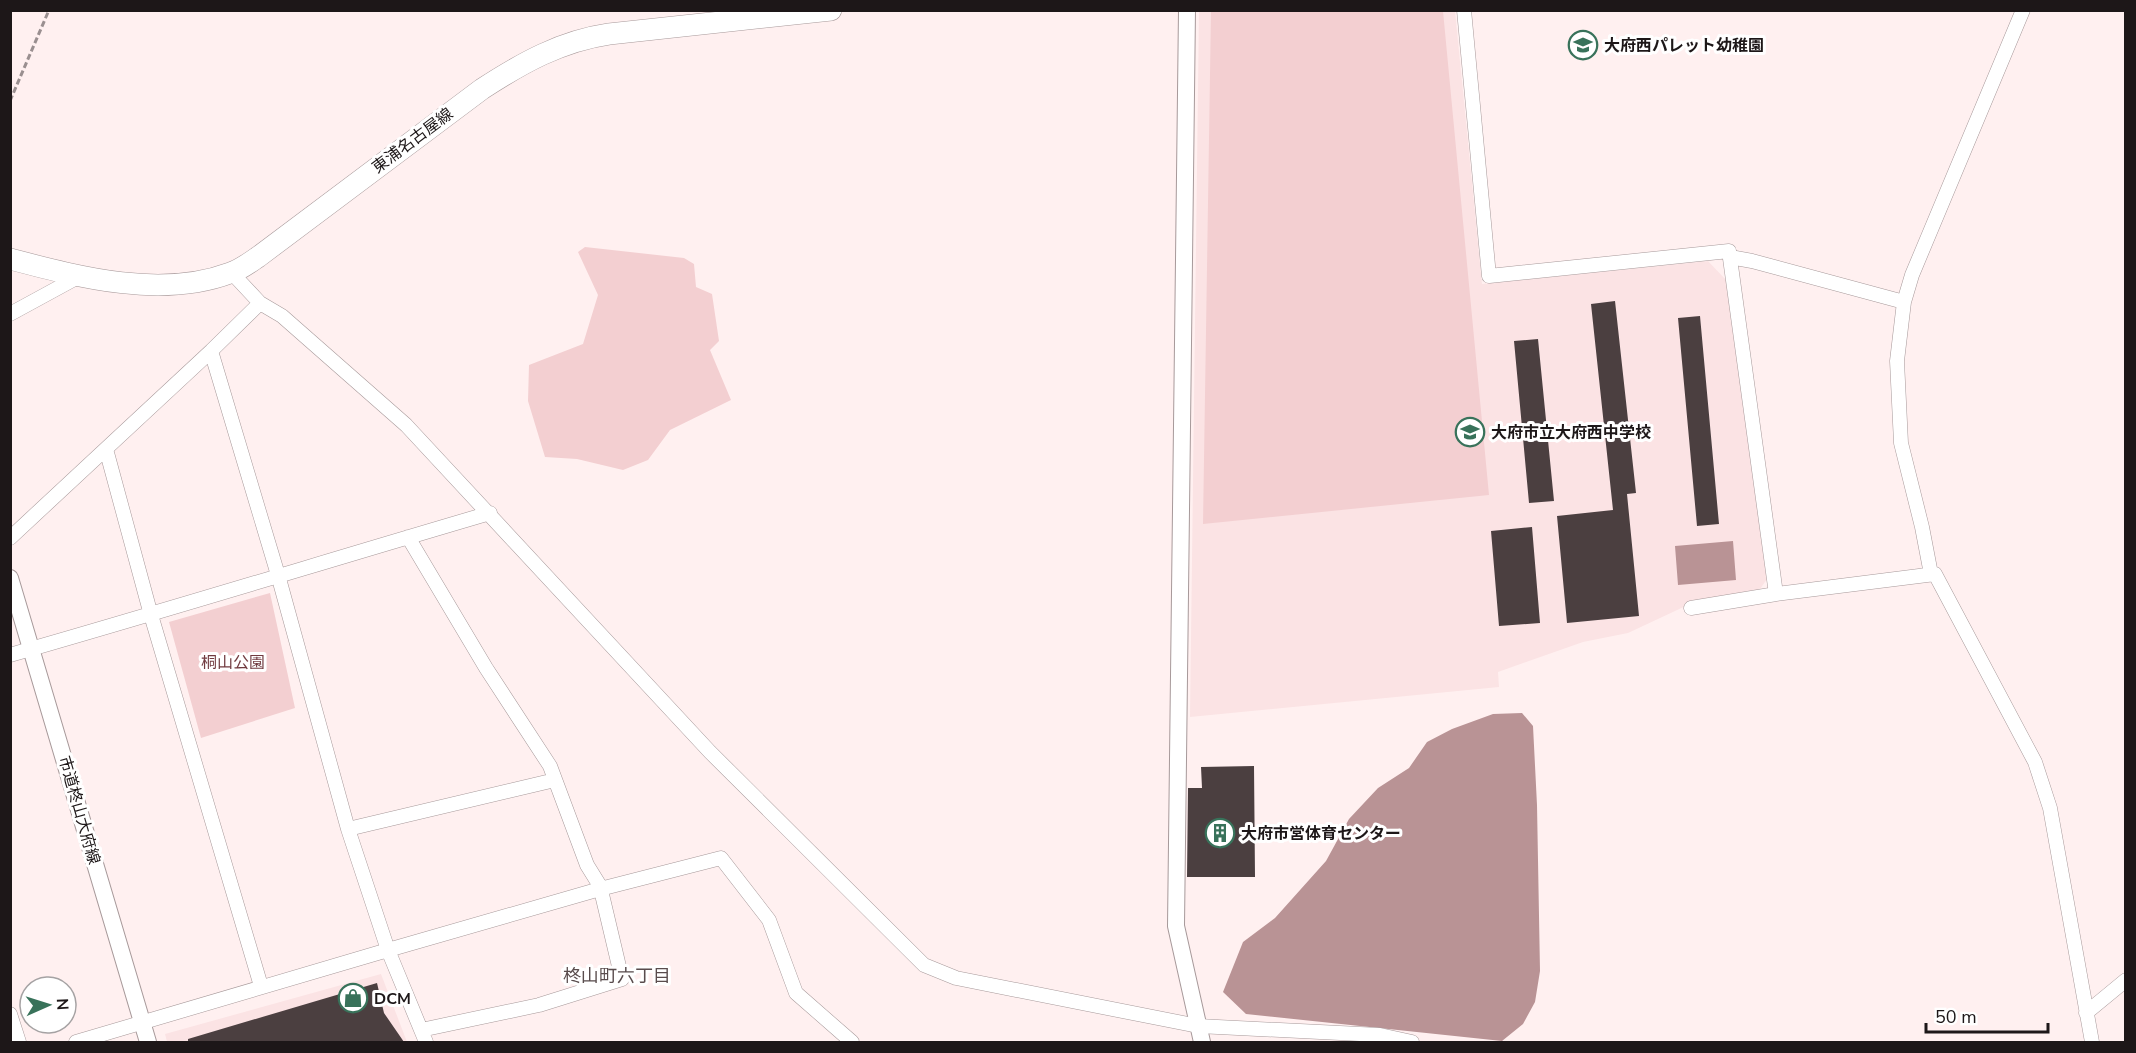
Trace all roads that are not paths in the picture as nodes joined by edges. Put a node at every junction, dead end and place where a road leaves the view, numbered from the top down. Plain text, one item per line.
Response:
1 (831, 10) edge
2 (1187, 10) edge
3 (1464, 10) edge
4 (2023, 10) edge
5 (1730, 257) junction
6 (10, 259) edge
7 (232, 273) junction
8 (78, 276) junction
9 (1904, 302) junction
10 (260, 303) junction
11 (10, 314) edge
12 (211, 351) junction
13 (106, 449) junction
14 (490, 513) junction
15 (10, 537) edge
16 (408, 537) junction
17 (1931, 574) junction
18 (278, 575) junction
19 (10, 578) edge
20 (1776, 594) junction
21 (1691, 608) dead end
22 (151, 615) junction
23 (33, 648) junction
24 (10, 654) edge
25 (555, 780) junction
26 (348, 829) junction
27 (600, 889) junction
28 (388, 950) junction
29 (2126, 980) edge
30 (261, 986) junction
31 (2086, 1013) junction
32 (10, 1014) edge
33 (142, 1024) junction
34 (1197, 1026) junction
35 (423, 1036) edge
36 (19, 1042) edge
37 (76, 1042) edge
38 (148, 1042) edge
39 (852, 1042) edge
40 (1202, 1042) edge
41 (1413, 1042) edge
42 (2092, 1042) edge

1 - 7 main road, 東浦名古屋線
2 - 34 street
3 - 5 street
4 - 9 street
5 - 9 street
5 - 20 street
6 - 8 main road, 東浦名古屋線
7 - 8 main road, 東浦名古屋線
7 - 10 street
8 - 11 street
9 - 17 street
10 - 12 street
10 - 14 street
12 - 13 street
12 - 18 street
13 - 15 street
13 - 22 street
14 - 16 street
14 - 34 street
16 - 18 street
16 - 25 street
17 - 20 street
17 - 31 street
18 - 22 street
18 - 26 street
19 - 23 street, 市道柊山大府線
20 - 21 street
22 - 23 street
22 - 30 street
23 - 24 street
23 - 33 street, 市道柊山大府線
25 - 26 street
25 - 27 street
26 - 28 street
27 - 28 street
27 - 35 street
27 - 39 street
28 - 30 street
28 - 35 street
29 - 31 street
30 - 33 street
31 - 42 street
32 - 36 street
33 - 37 street
33 - 38 street, 市道柊山大府線
34 - 40 street
34 - 41 street

